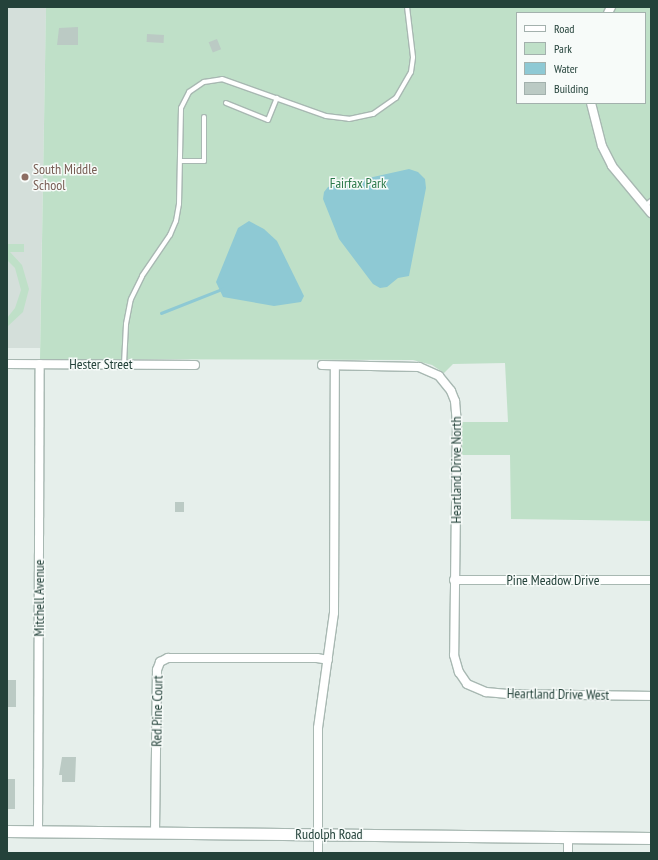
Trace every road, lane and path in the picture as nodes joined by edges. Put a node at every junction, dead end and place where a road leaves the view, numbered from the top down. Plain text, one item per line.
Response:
1 (407, 7) edge
2 (277, 98) junction
3 (226, 103) dead end
4 (591, 104) edge
5 (204, 117) dead end
6 (180, 162) junction
7 (648, 204) edge
8 (651, 213) edge
9 (7, 364) edge
10 (40, 364) junction
11 (124, 364) junction
12 (195, 365) dead end
13 (322, 366) dead end
14 (335, 366) junction
15 (454, 580) junction
16 (651, 580) edge
17 (328, 660) junction
18 (467, 684) joint
19 (651, 696) edge
20 (7, 831) edge
21 (38, 831) junction
22 (155, 833) junction
23 (318, 834) junction
24 (568, 837) junction
25 (651, 838) edge
26 (318, 853) edge
27 (568, 853) edge

1 - 2 lane
2 - 3 lane
2 - 6 lane
4 - 7 street
5 - 6 lane
6 - 11 lane
7 - 8 street
9 - 10 street, Hester Street
10 - 11 street, Hester Street
10 - 21 street, Mitchell Avenue
11 - 12 street, Hester Street
13 - 14 street, Heartland Drive North
14 - 15 street, Heartland Drive North
14 - 17 street
15 - 16 street, Pine Meadow Drive
15 - 18 street, Heartland Drive North
17 - 22 street, Red Pine Court
17 - 23 street
18 - 19 street, Heartland Drive West
20 - 21 street, Rudolph Road
21 - 22 street, Rudolph Road
22 - 23 street, Rudolph Road
23 - 24 street, Rudolph Road
23 - 26 street
24 - 25 street, Rudolph Road
24 - 27 street

